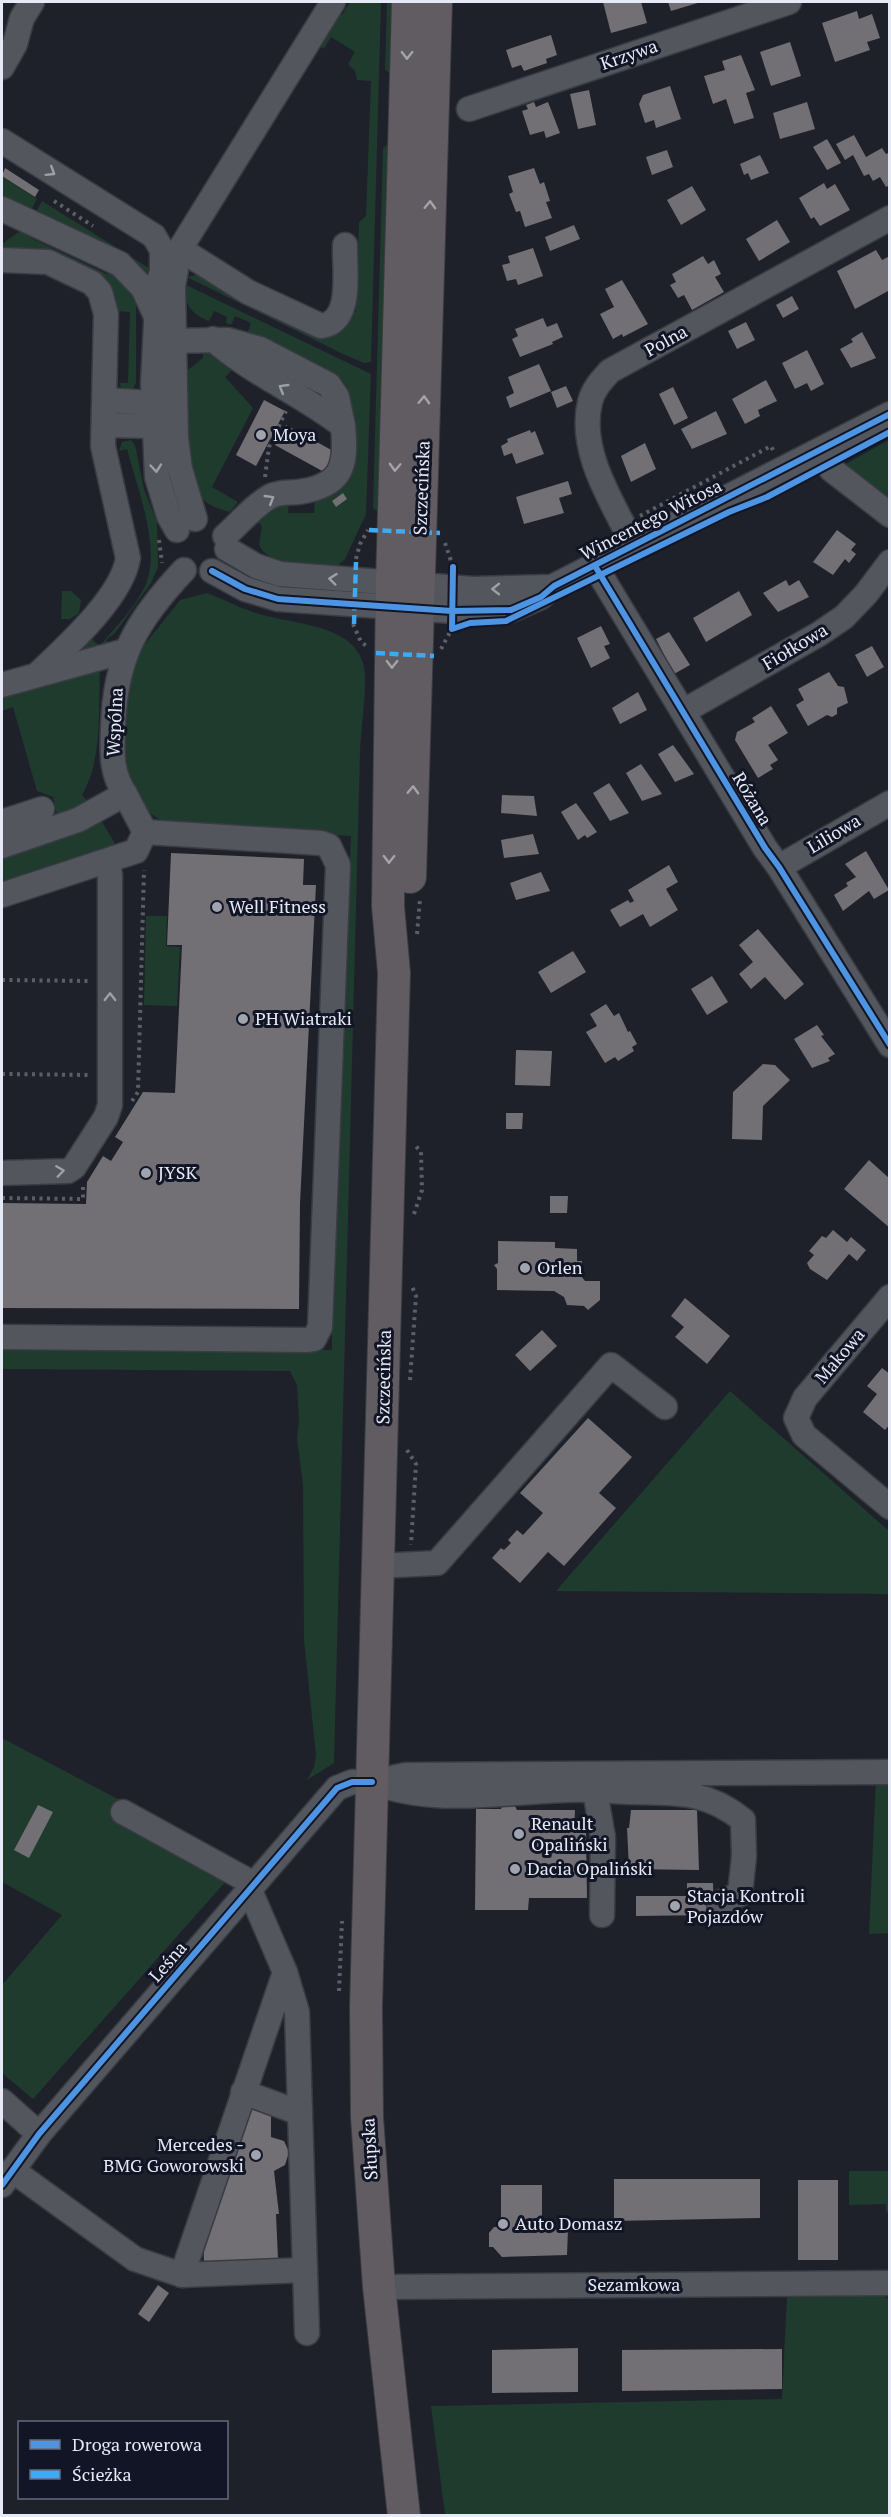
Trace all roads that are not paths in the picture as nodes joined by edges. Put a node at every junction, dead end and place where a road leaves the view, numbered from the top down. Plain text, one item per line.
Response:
1 (32, 2) edge
2 (333, 2) edge
3 (408, 2) edge
4 (436, 2) edge
5 (789, 2) edge
6 (2, 67) edge
7 (469, 109) dead end
8 (2, 141) edge
9 (2, 209) edge
10 (890, 218) edge
11 (345, 245) dead end
12 (180, 249) junction
13 (2, 260) edge
14 (162, 270) junction
15 (156, 317) junction
16 (165, 340) junction
17 (105, 400) junction
18 (161, 411) junction
19 (890, 414) edge
20 (104, 425) junction
21 (817, 452) junction
22 (890, 515) edge
23 (186, 524) junction
24 (226, 543) junction
25 (634, 546) junction
26 (890, 562) edge
27 (595, 566) junction
28 (184, 570) junction
29 (212, 571) junction
30 (405, 595) junction
31 (125, 651) junction
32 (39, 674) junction
33 (2, 685) edge
34 (684, 711) junction
35 (125, 794) junction
36 (890, 803) edge
37 (42, 809) dead end
38 (2, 822) edge
39 (145, 832) junction
40 (2, 846) edge
41 (107, 862) junction
42 (779, 867) junction
43 (2, 895) edge
44 (890, 1045) edge
45 (2, 1173) edge
46 (890, 1297) edge
47 (2, 1337) edge
48 (665, 1407) dead end
49 (890, 1507) edge
50 (378, 1566) junction
51 (890, 1772) edge
52 (372, 1782) junction
53 (595, 1791) junction
54 (123, 1812) dead end
55 (250, 1890) junction
56 (718, 1903) dead end
57 (602, 1915) dead end
58 (285, 1972) junction
59 (243, 2092) junction
60 (2, 2101) edge
61 (300, 2114) junction
62 (39, 2134) junction
63 (7, 2178) edge
64 (305, 2270) junction
65 (182, 2275) junction
66 (890, 2283) edge
67 (379, 2287) junction
68 (307, 2333) dead end
69 (404, 2516) edge

1 - 6 street
2 - 12 street
3 -> 30 main road, Szczecińska
30 -> 4 main road, Szczecińska
5 - 7 street, Krzywa
8 -> 14 street
9 - 15 street
10 - 25 street, Polna
11 - 12 street
12 - 14 street
12 - 16 street
13 - 17 street
14 - 15 street
15 - 16 street
16 - 18 street
24 -> 16 street
17 - 18 street
17 - 20 street
18 - 20 street
18 - 23 street
19 - 21 street, Wincentego Witosa
20 - 32 street
21 - 22 street
21 - 25 street, Wincentego Witosa
23 - 24 street
23 - 28 street
24 - 29 street
30 -> 24 street
25 - 27 street, Wincentego Witosa
26 - 34 street, Fiołkowa
27 - 30 street, Wincentego Witosa
27 - 34 street, Różana
28 - 29 street
28 - 31 street, Wspólna
29 - 30 street
30 - 50 main road, Szczecińska
31 - 32 street
31 - 35 street, Wspólna
32 - 33 street
34 - 42 street, Różana
35 - 39 street, Wspólna
35 - 40 street
36 - 42 street, Liliowa
37 - 38 street
39 - 41 street
39 - 47 street
41 - 43 street
45 -> 41 street
42 - 44 street, Różana
46 - 49 street, Makowa
48 - 50 street
50 - 52 main road, Szczecińska
51 - 52 street, Leśna
52 - 53 street
52 - 55 street, Leśna
52 - 67 main road, Słupska
53 - 56 street
53 - 57 street
54 - 55 street
55 - 58 street
55 - 62 street, Leśna
58 - 59 street
58 - 61 street
59 - 61 street
59 - 65 street
60 - 62 street
61 - 64 street
62 - 63 street, Leśna
63 - 65 street
64 - 65 street
64 - 68 street
66 - 67 street, Sezamkowa
67 - 69 main road, Słupska

